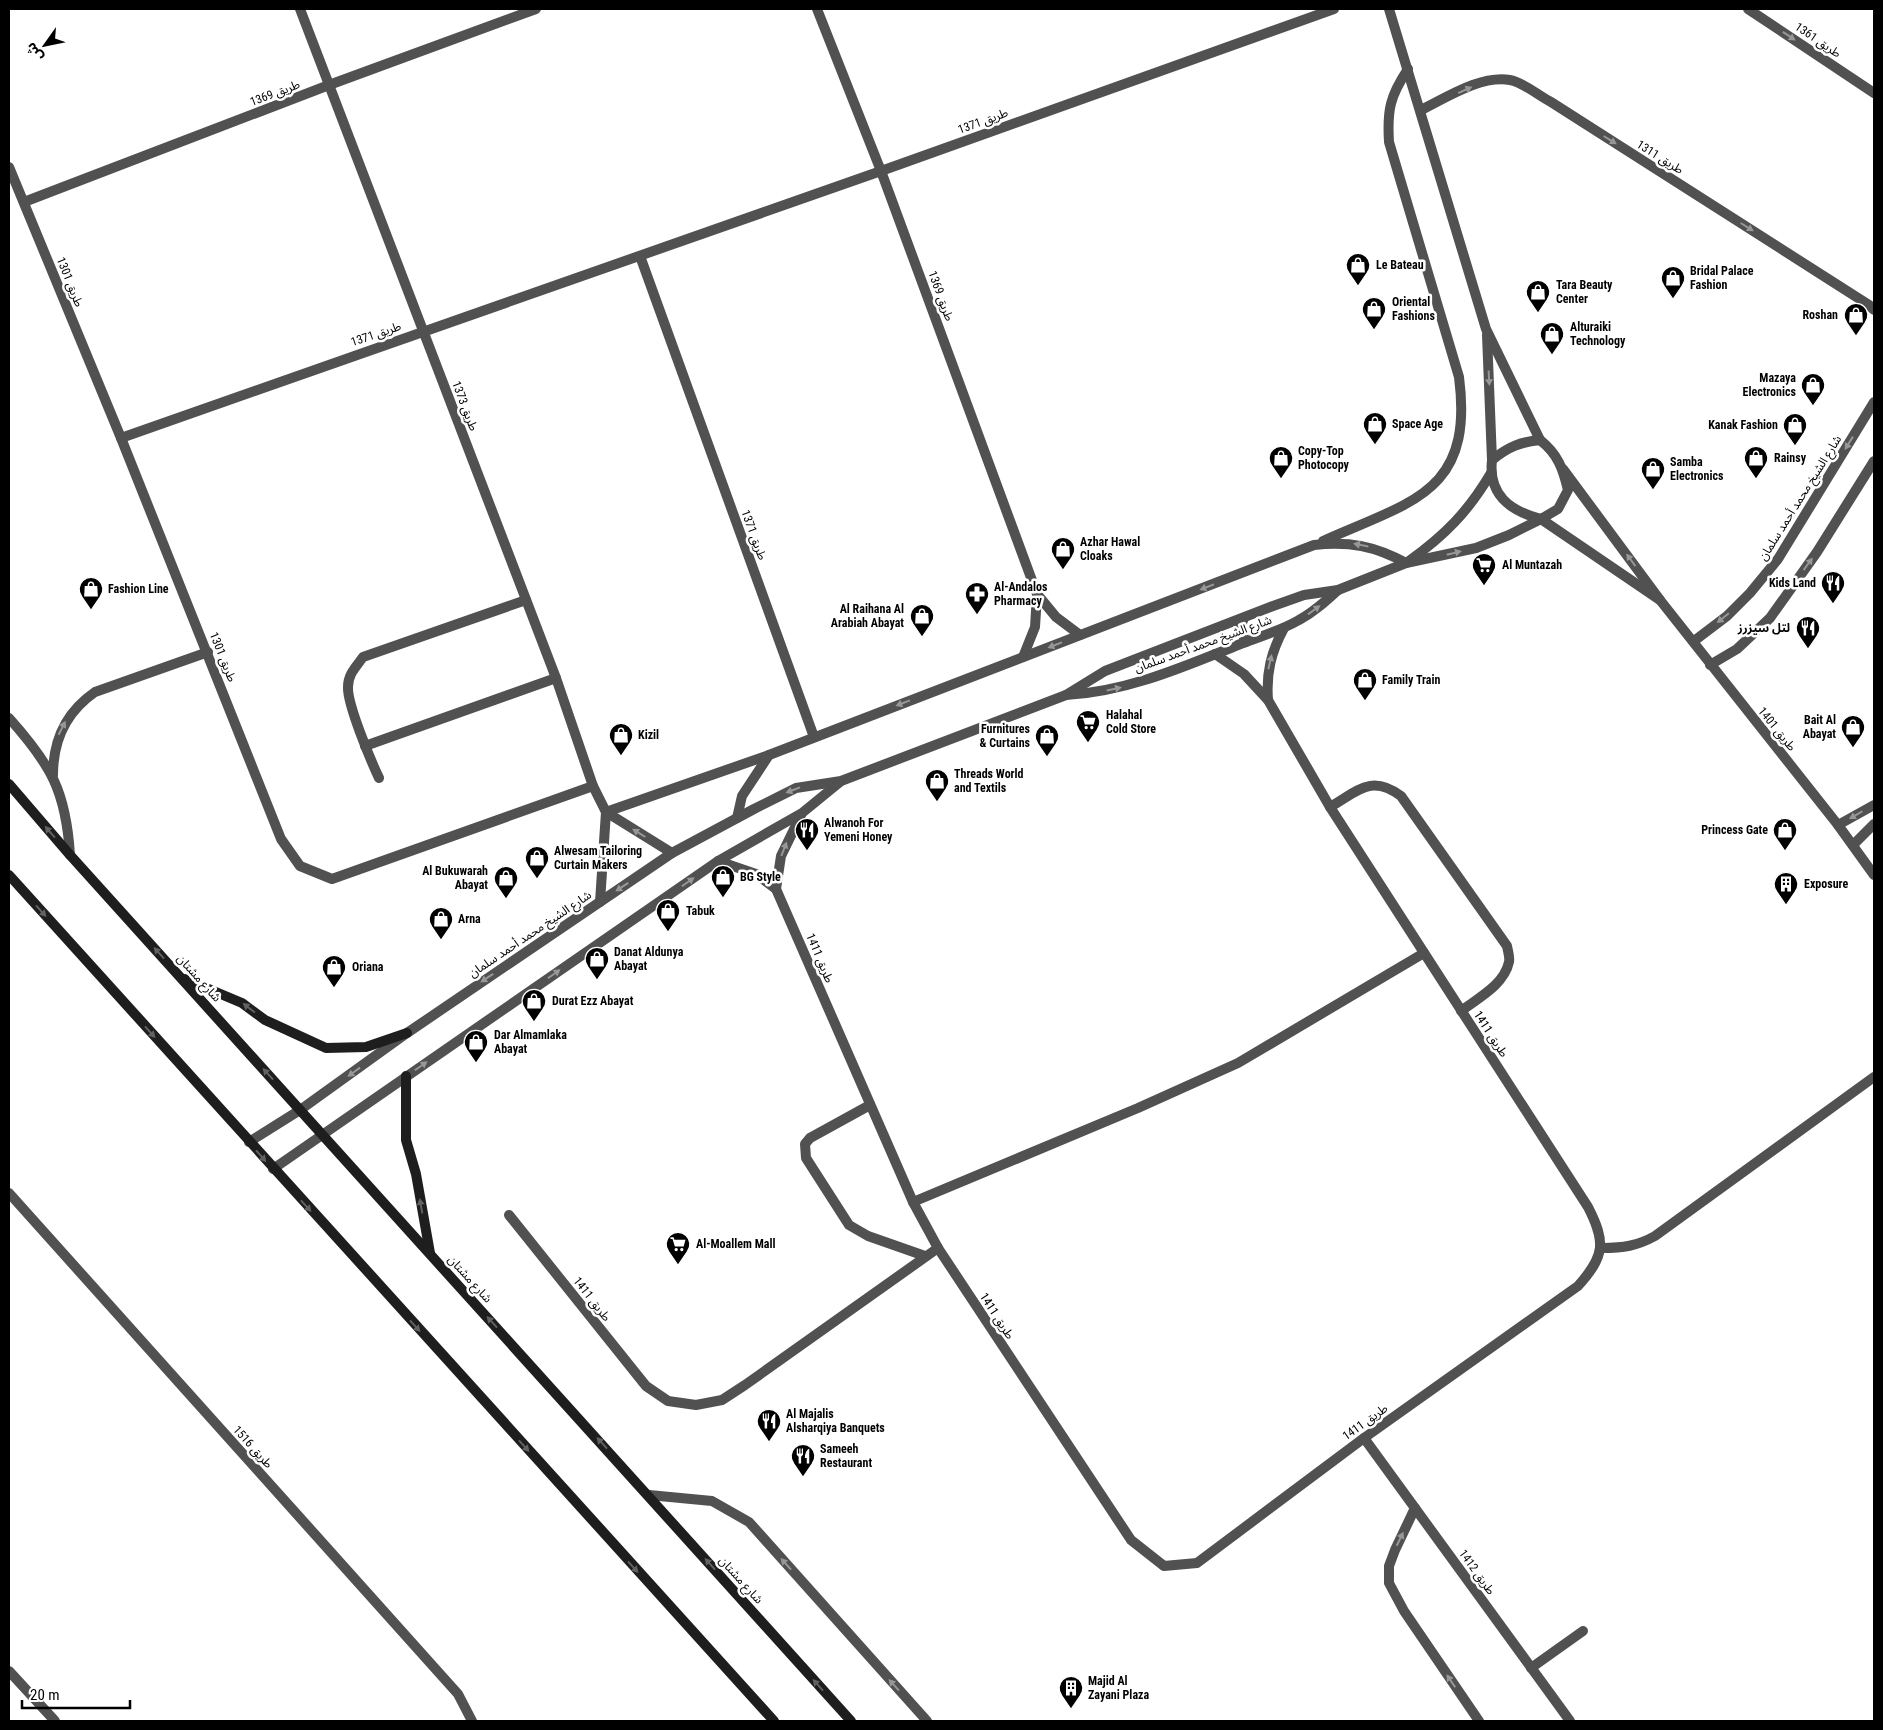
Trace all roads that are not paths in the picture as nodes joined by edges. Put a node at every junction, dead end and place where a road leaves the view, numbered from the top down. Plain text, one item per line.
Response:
1 (300, 9) edge
2 (536, 9) edge
3 (817, 9) edge
4 (1334, 9) edge
5 (1389, 9) edge
6 (1748, 9) edge
7 (1408, 69) junction
8 (329, 85) junction
9 (1874, 92) edge
10 (1421, 110) junction
11 (9, 167) edge
12 (881, 171) junction
13 (24, 202) junction
14 (640, 256) junction
15 (1874, 310) edge
16 (1486, 329) junction
17 (424, 331) junction
18 (1874, 402) edge
19 (121, 438) junction
20 (1540, 440) junction
21 (1492, 460) junction
22 (1874, 461) edge
23 (1563, 468) junction
24 (1491, 473) junction
25 (1541, 519) junction
26 (1314, 545) junction
27 (1406, 563) junction
28 (1338, 590) junction
29 (1037, 594) junction
30 (526, 600) junction
31 (1660, 600) junction
32 (1244, 618) junction
33 (1284, 628) junction
34 (1080, 635) junction
35 (1694, 641) junction
36 (1246, 642) junction
37 (208, 652) junction
38 (1215, 654) junction
39 (1023, 657) junction
40 (1710, 665) junction
41 (556, 678) junction
42 (1066, 695) junction
43 (1268, 700) junction
44 (9, 718) edge
45 (814, 738) junction
46 (365, 746) junction
47 (769, 755) junction
48 (52, 775) junction
49 (379, 778) dead end
50 (841, 781) junction
51 (9, 784) edge
52 (593, 786) junction
53 (1874, 805) edge
54 (1330, 807) junction
55 (606, 812) junction
56 (802, 813) junction
57 (737, 818) junction
58 (1874, 824) edge
59 (1838, 825) junction
60 (1853, 845) junction
61 (672, 853) junction
62 (70, 855) junction
63 (718, 861) junction
64 (9, 875) edge
65 (1874, 875) edge
66 (776, 889) junction
67 (600, 902) junction
68 (1424, 953) junction
69 (183, 978) junction
70 (1461, 1011) junction
71 (408, 1033) junction
72 (406, 1076) junction
73 (1874, 1076) edge
74 (870, 1105) junction
75 (300, 1110) junction
76 (323, 1133) junction
77 (249, 1142) junction
78 (273, 1170) junction
79 (9, 1193) edge
80 (912, 1202) junction
81 (510, 1215) dead end
82 (938, 1248) junction
83 (1602, 1248) junction
84 (430, 1254) junction
85 (925, 1256) junction
86 (1364, 1438) junction
87 (648, 1495) junction
88 (1415, 1508) junction
89 (1583, 1631) dead end
90 (1531, 1668) junction
91 (9, 1671) edge
92 (54, 1721) edge
93 (472, 1721) edge
94 (774, 1721) edge
95 (851, 1721) edge
96 (927, 1721) edge
97 (1479, 1721) edge
98 (1570, 1721) edge

1 - 8 street, طريق 1373
2 - 8 street, طريق 1369
3 - 12 street, طريق 1369
4 - 12 street, طريق 1371
5 - 7 street
6 -> 9 street, طريق 1361
7 - 10 street
7 - 26 street
8 - 13 street, طريق 1369
8 - 17 street, طريق 1373
10 -> 15 street, طريق 1311
10 - 16 street
11 - 13 street, طريق 1301
12 - 14 street, طريق 1371
12 - 29 street, طريق 1369
13 - 19 street, طريق 1301
14 - 17 street, طريق 1371
14 - 45 street, طريق 1371
16 - 20 street
16 -> 21 street
17 - 19 street, طريق 1371
17 - 30 street, طريق 1373
18 -> 35 street, شارع الشيخ محمد أحمد سلمان
19 - 37 street, طريق 1301
20 - 21 street
20 - 23 street
21 - 24 street
40 -> 22 street
23 - 25 street
31 -> 23 street, طريق 1401
24 - 25 street
24 - 27 street, شارع الشيخ محمد أحمد سلمان
27 -> 25 street, شارع الشيخ محمد أحمد سلمان
25 - 31 street, طريق 1401
27 -> 26 street
26 -> 34 street
27 - 28 street, شارع الشيخ محمد أحمد سلمان
28 - 32 street, شارع الشيخ محمد أحمد سلمان
33 -> 28 street, شارع الشيخ محمد أحمد سلمان
29 - 34 street, طريق 1369
29 - 39 street, طريق 1369
30 - 41 street, طريق 1373
30 - 46 street
31 - 35 street, طريق 1401
32 - 36 street
32 - 42 street, شارع الشيخ محمد أحمد سلمان
33 - 36 street, شارع الشيخ محمد أحمد سلمان
43 -> 33 street
34 -> 39 street
35 - 40 street, طريق 1401
36 - 38 street, شارع الشيخ محمد أحمد سلمان
48 -> 37 street
37 - 52 street, طريق 1301
42 -> 38 street, شارع الشيخ محمد أحمد سلمان
38 - 43 street, طريق 1411
39 -> 45 street
40 - 59 street, طريق 1401
41 - 46 street
41 - 52 street, طريق 1373
42 - 50 street, شارع الشيخ محمد أحمد سلمان
43 - 54 street, طريق 1411
44 - 48 street
45 - 47 street
46 - 49 street
47 - 55 street
47 - 57 street
48 - 62 street
50 - 56 street, شارع الشيخ محمد أحمد سلمان
50 -> 57 street, شارع الشيخ محمد أحمد سلمان
62 -> 51 street, شارع مشتان
52 - 55 street, طريق 1373
53 -> 59 street
54 - 68 street, طريق 1411
54 - 70 street
61 -> 55 street
55 - 67 street
56 - 63 street, شارع الشيخ محمد أحمد سلمان
66 -> 56 street
57 - 61 street, شارع الشيخ محمد أحمد سلمان
58 - 60 street
59 - 60 street, طريق 1401
60 - 65 street, طريق 1401
61 -> 67 street, شارع الشيخ محمد أحمد سلمان
69 -> 62 street, شارع مشتان
63 - 66 street
72 -> 63 street, شارع الشيخ محمد أحمد سلمان
64 -> 77 street
66 - 74 street, طريق 1411
67 -> 71 street, شارع الشيخ محمد أحمد سلمان
68 - 70 street, طريق 1411
68 - 80 street
71 -> 69 street
75 -> 69 street, شارع مشتان
70 - 83 street, طريق 1411
71 -> 75 street, شارع الشيخ محمد أحمد سلمان
72 - 76 street, شارع الشيخ محمد أحمد سلمان
84 -> 72 street
73 - 83 street
74 - 80 street, طريق 1411
74 - 85 street
75 - 76 street, شارع مشتان
75 - 77 street, شارع الشيخ محمد أحمد سلمان
76 - 78 street, شارع الشيخ محمد أحمد سلمان
76 - 84 street, شارع مشتان
77 -> 78 street
78 -> 94 street
79 - 93 street, طريق 1516
80 - 82 street, طريق 1411
81 - 85 street, طريق 1411
82 - 85 street, طريق 1411
82 - 86 street, طريق 1411
83 - 86 street, طريق 1411
87 -> 84 street, شارع مشتان
86 - 88 street, طريق 1412
95 -> 87 street, شارع مشتان
96 -> 87 street
88 - 90 street, طريق 1412
97 -> 88 street
89 - 90 street
90 - 98 street, طريق 1412
91 - 92 street

